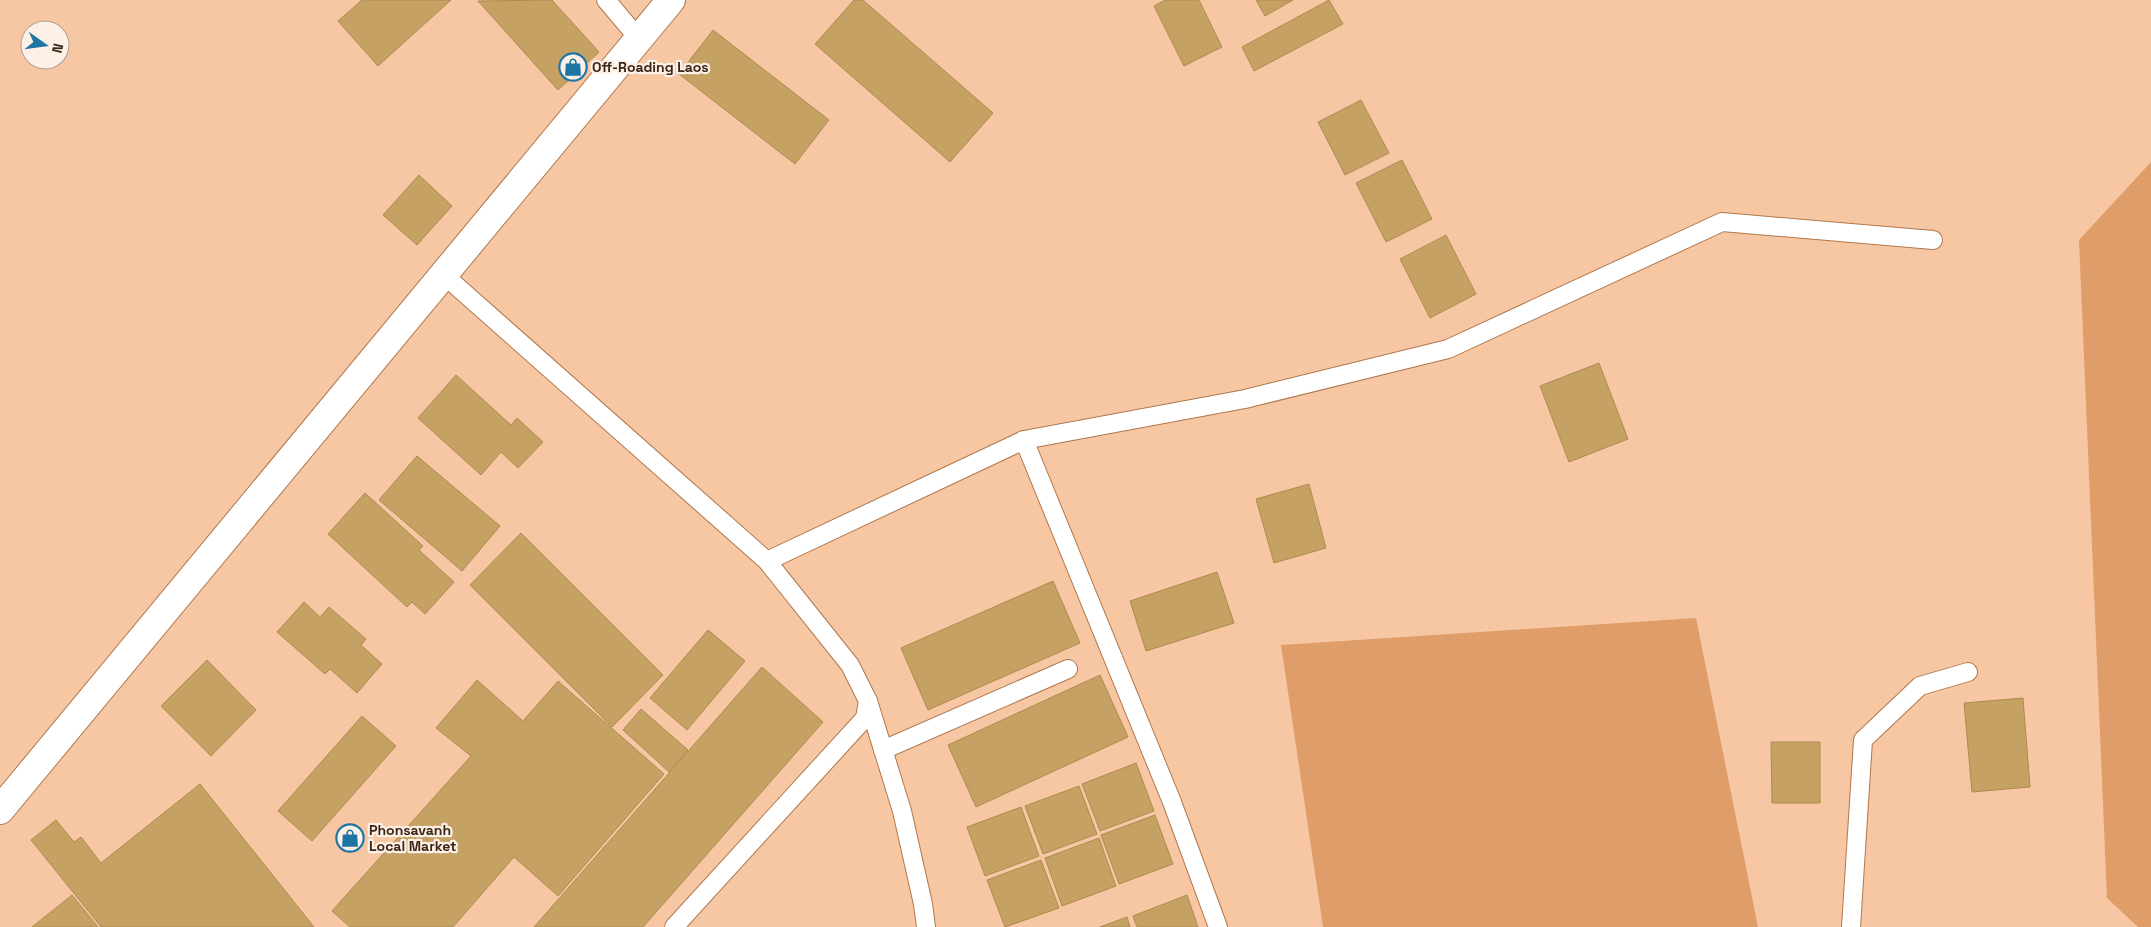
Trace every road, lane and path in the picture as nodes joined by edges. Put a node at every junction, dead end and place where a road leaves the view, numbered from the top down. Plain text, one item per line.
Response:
1 (606, 0) edge
2 (671, 0) edge
3 (639, 39) junction
4 (1933, 240) dead end
5 (444, 275) junction
6 (1024, 440) junction
7 (766, 561) junction
8 (1068, 669) dead end
9 (1968, 672) dead end
10 (868, 701) junction
11 (883, 750) junction
12 (0, 810) edge
13 (674, 927) edge
14 (926, 927) edge
15 (1218, 927) edge
16 (1851, 927) edge

1 - 3 lane
2 - 3 street
3 - 5 street
4 - 6 lane
5 - 7 lane
5 - 12 street
6 - 7 lane
6 - 15 lane
7 - 10 lane
8 - 11 lane
9 - 16 lane
10 - 11 lane
10 - 13 lane
11 - 14 lane

